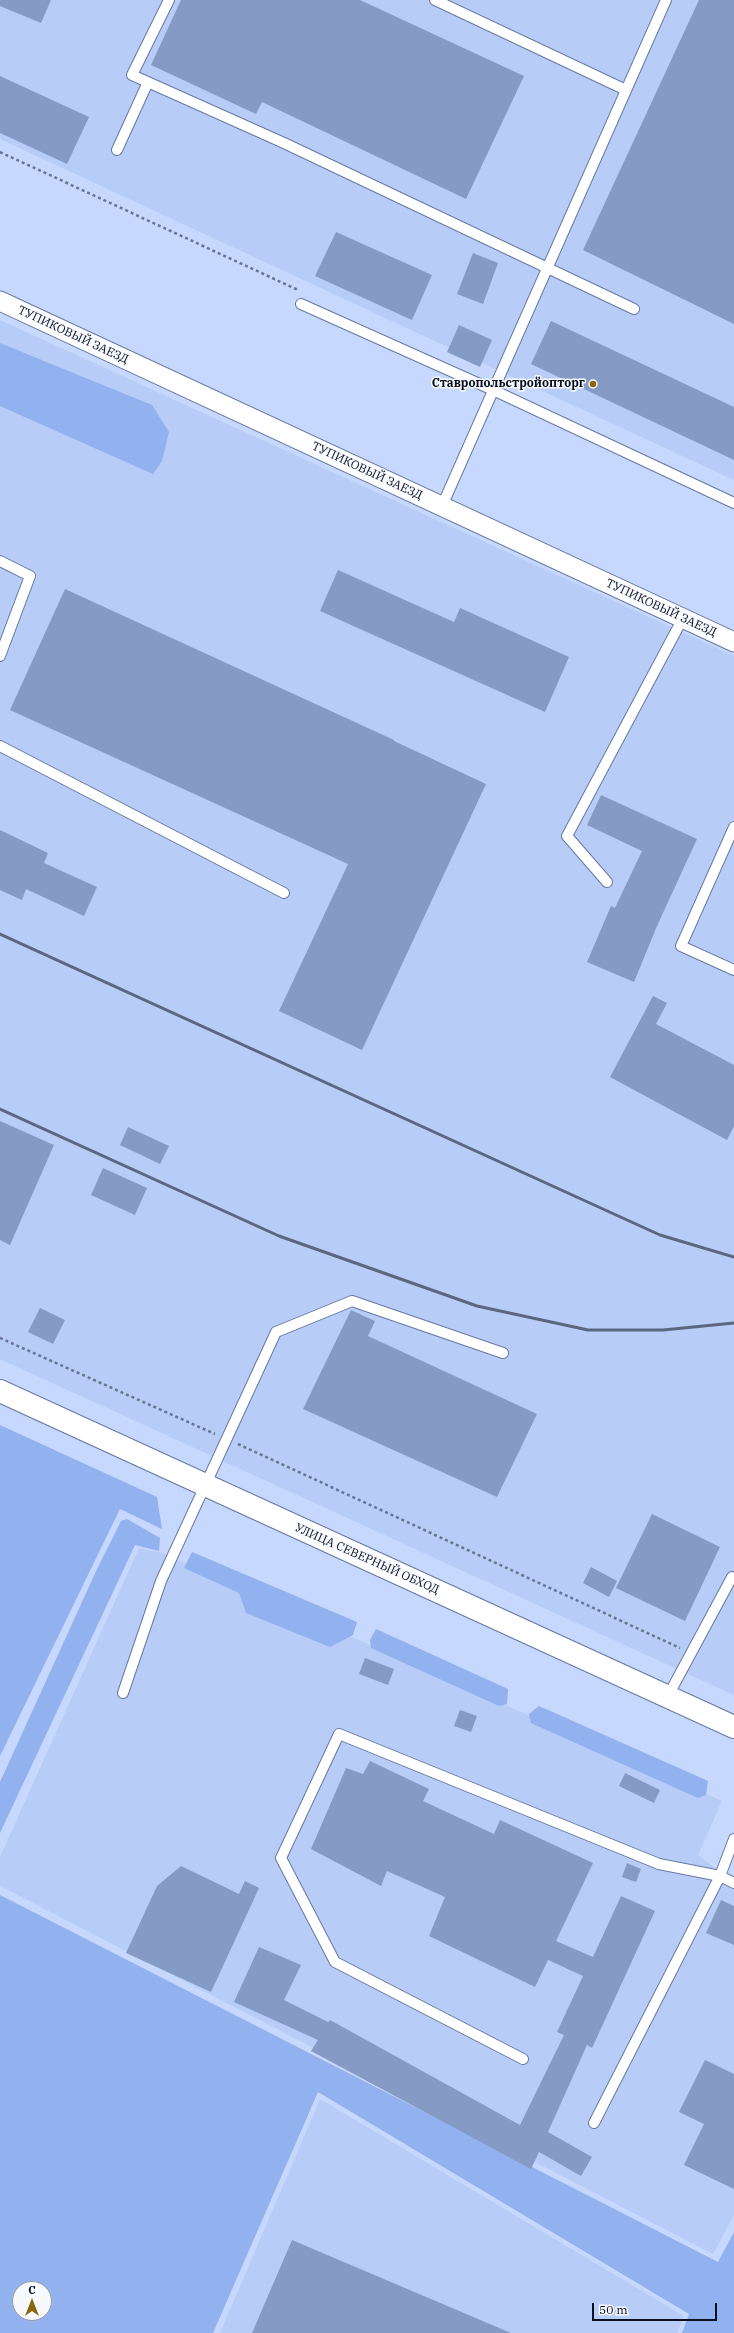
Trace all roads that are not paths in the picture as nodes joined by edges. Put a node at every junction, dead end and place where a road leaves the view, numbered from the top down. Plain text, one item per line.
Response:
1 (169, 0) edge
2 (435, 0) edge
3 (666, 0) edge
4 (148, 82) junction
5 (626, 90) junction
6 (117, 150) dead end
7 (547, 268) junction
8 (0, 301) edge
9 (301, 304) road end
10 (634, 309) dead end
11 (493, 390) junction
12 (734, 503) edge
13 (442, 506) junction
14 (0, 561) edge
15 (683, 618) junction
16 (734, 642) edge
17 (0, 656) edge
18 (0, 746) edge
19 (734, 827) edge
20 (607, 882) dead end
21 (284, 893) dead end
22 (734, 970) edge
23 (503, 1353) dead end
24 (0, 1391) edge
25 (206, 1486) junction
26 (732, 1577) dead end
27 (123, 1692) dead end
28 (668, 1696) junction
29 (734, 1727) edge
30 (734, 1839) edge
31 (720, 1876) junction
32 (734, 1883) edge
33 (523, 2059) dead end
34 (594, 2123) dead end

1 - 4 lane
2 - 5 lane
3 - 5 lane
4 - 6 lane
4 - 7 lane
5 - 7 lane
7 - 10 lane
7 - 11 lane
8 - 13 street, ТУПИКОВЫЙ ЗАЕЗД
9 - 11 lane
11 - 12 lane
11 - 13 lane
13 - 15 street, ТУПИКОВЫЙ ЗАЕЗД
14 - 17 lane
15 - 16 street, ТУПИКОВЫЙ ЗАЕЗД
15 - 20 lane
18 - 21 lane
19 - 22 lane
23 - 25 lane
24 - 25 highway, УЛИЦА СЕВЕРНЫЙ ОБХОД
25 - 27 lane
25 - 28 highway, УЛИЦА СЕВЕРНЫЙ ОБХОД
26 - 28 lane
28 - 29 highway, УЛИЦА СЕВЕРНЫЙ ОБХОД
30 - 31 lane
31 - 32 lane
31 - 33 lane
31 - 34 lane

